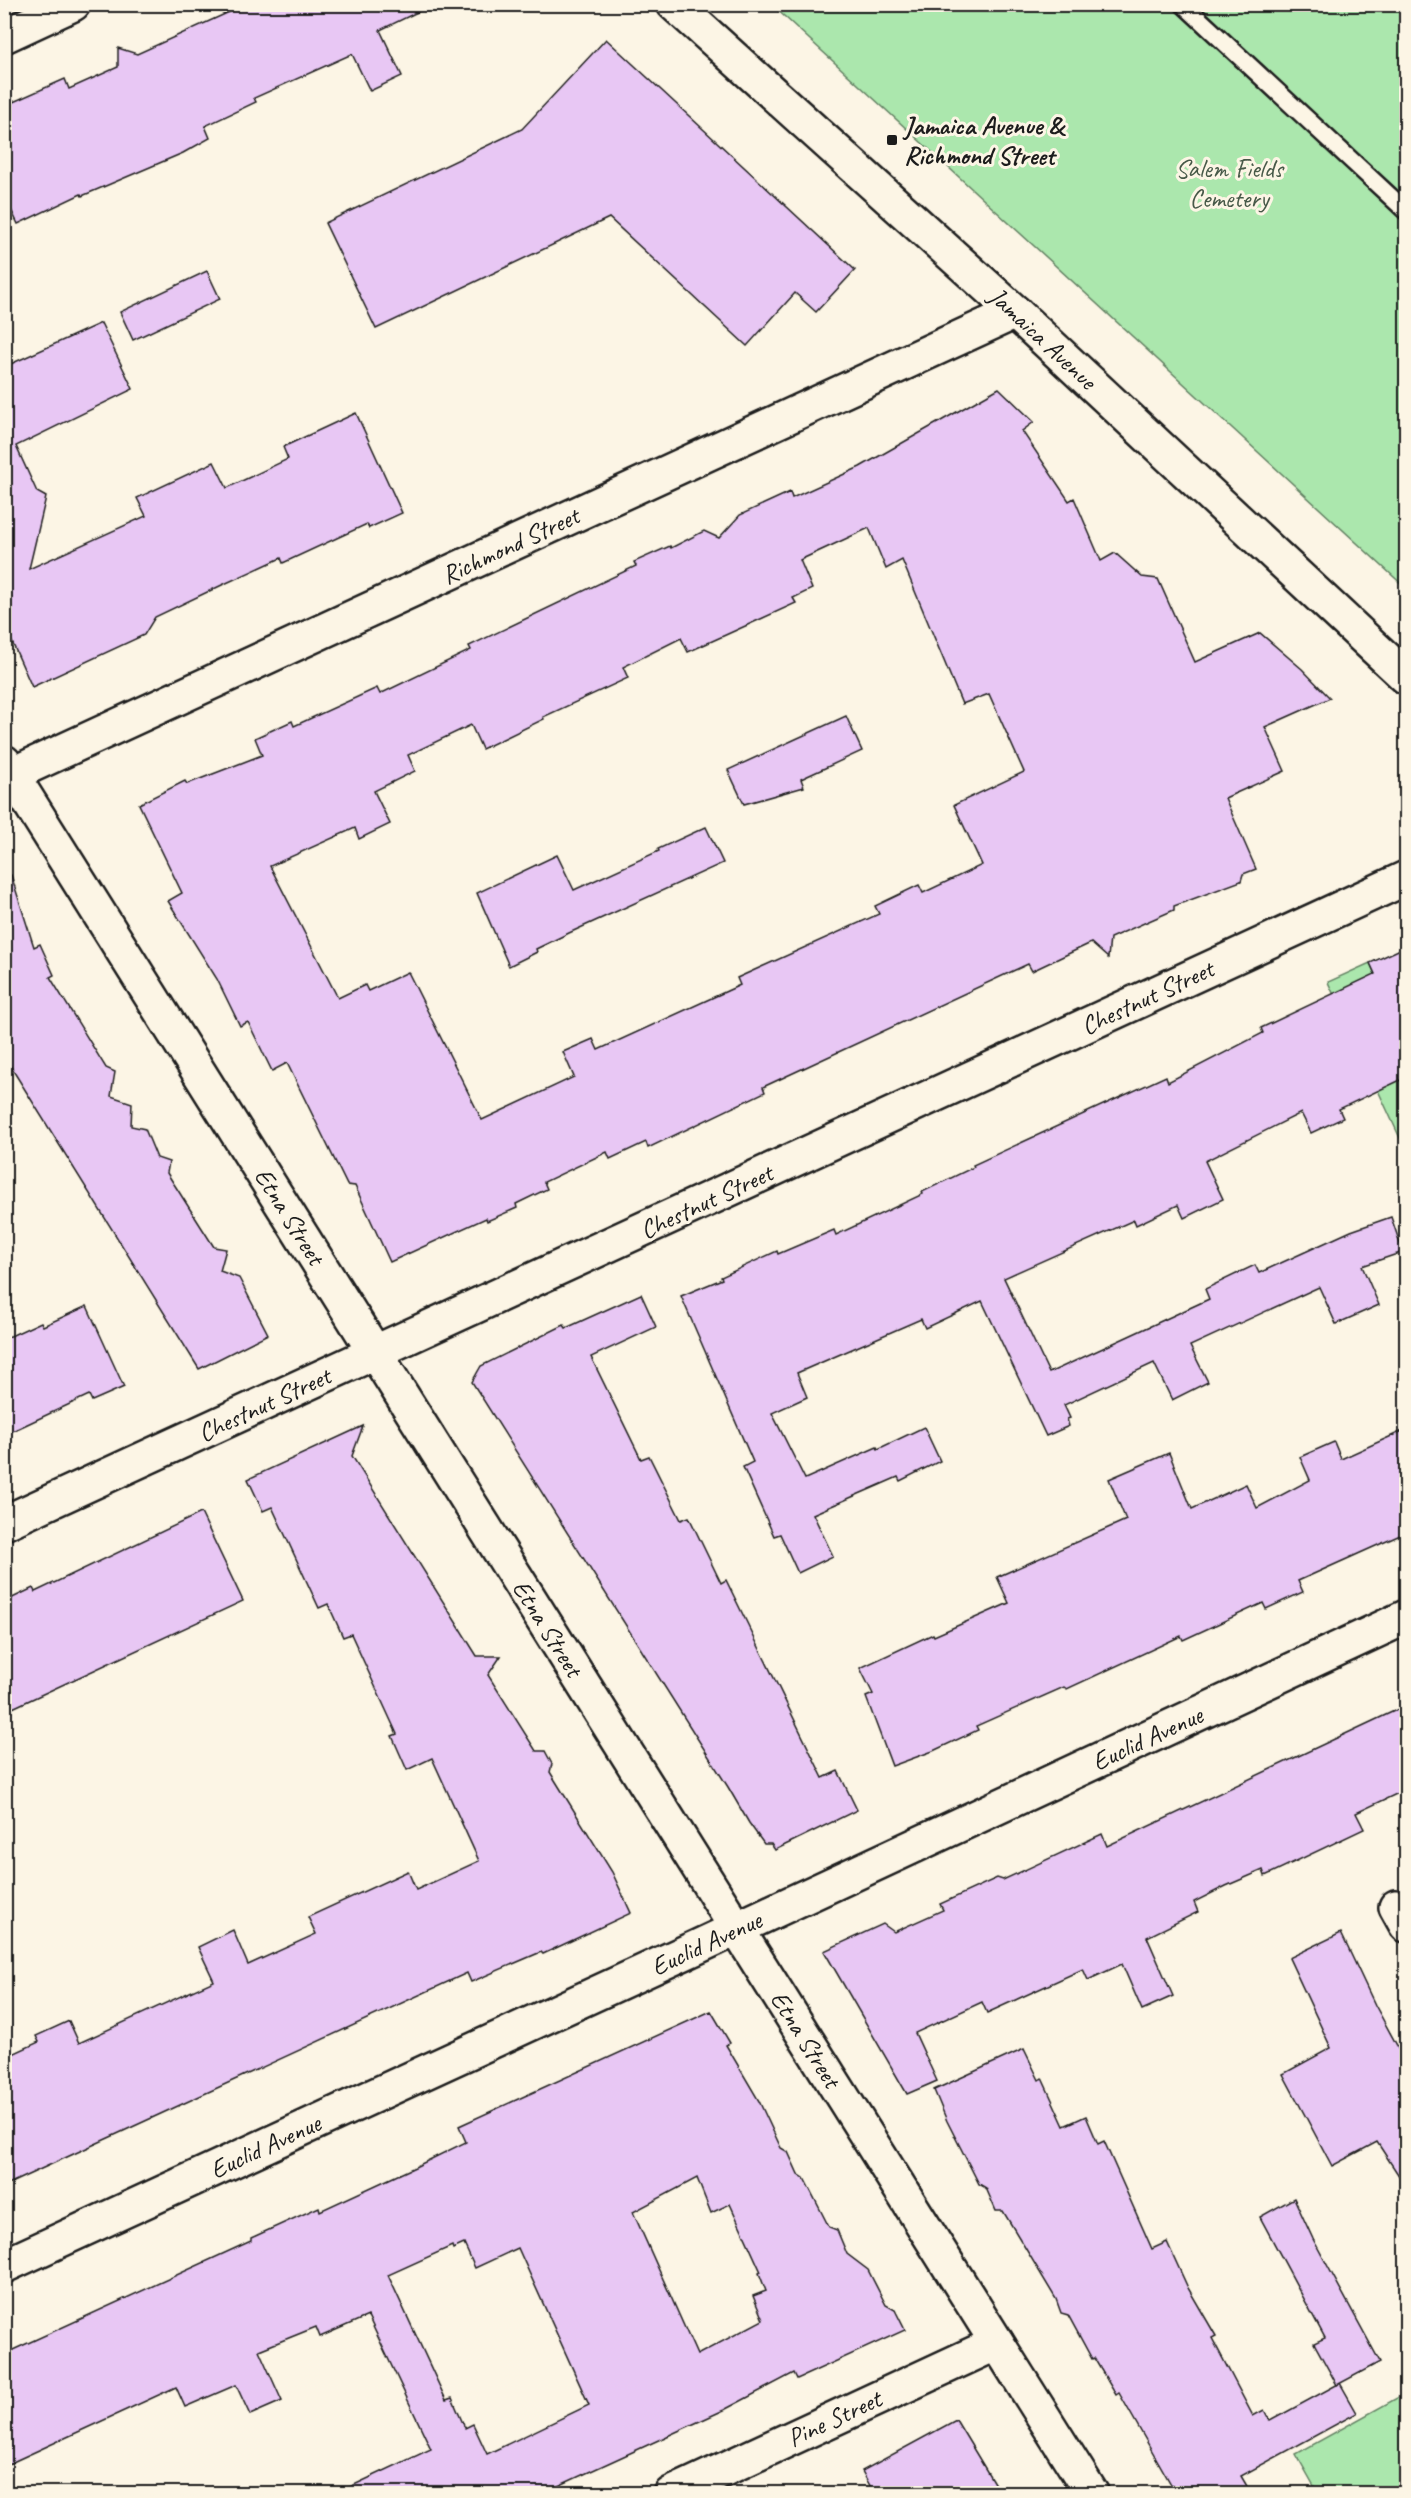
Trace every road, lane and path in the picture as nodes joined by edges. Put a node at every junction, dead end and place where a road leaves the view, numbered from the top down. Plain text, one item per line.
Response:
1 (73, 4) edge
2 (674, 4) edge
3 (1183, 4) edge
4 (4, 36) edge
5 (1407, 211) edge
6 (1015, 312) junction
7 (1407, 676) edge
8 (7, 772) edge
9 (1407, 878) edge
10 (376, 1353) junction
11 (4, 1523) edge
12 (1407, 1617) edge
13 (736, 1929) junction
14 (4, 2266) edge
15 (997, 2343) junction
16 (671, 2493) edge
17 (1092, 2493) edge

1 - 4 street
2 - 6 street, Jamaica Avenue
3 - 5 lane
6 - 7 street, Jamaica Avenue
6 - 8 street, Richmond Street
8 - 10 street, Etna Street
9 - 10 street, Chestnut Street
10 - 11 street, Chestnut Street
10 - 13 street, Etna Street
12 - 13 street, Euclid Avenue
13 - 14 street, Euclid Avenue
13 - 15 street, Etna Street
15 - 16 street, Pine Street
15 - 17 street, Etna Street

